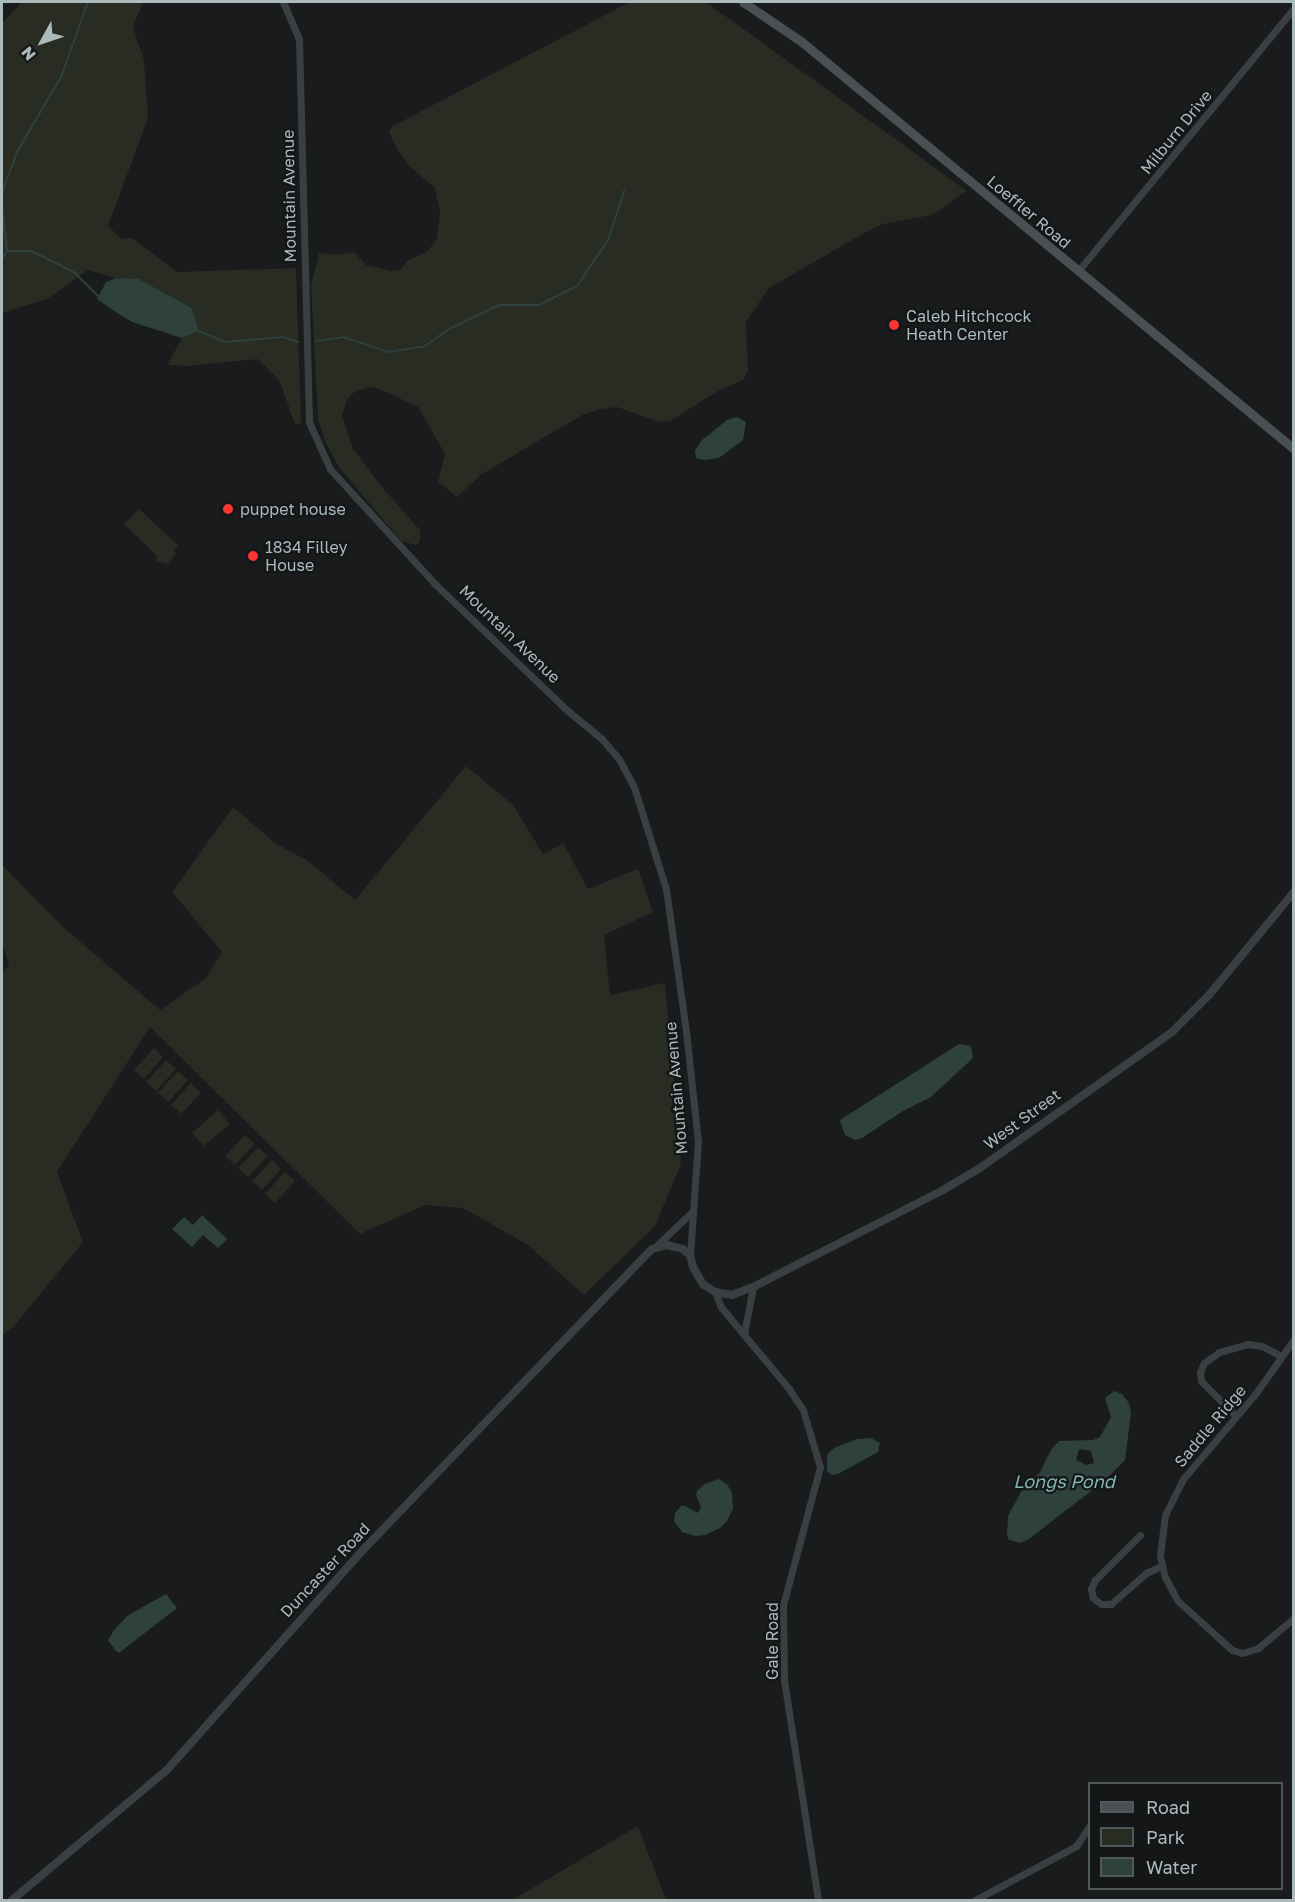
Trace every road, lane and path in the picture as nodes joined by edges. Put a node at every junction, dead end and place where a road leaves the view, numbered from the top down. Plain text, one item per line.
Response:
1 (283, 2) edge
2 (743, 2) edge
3 (1293, 8) edge
4 (1078, 271) junction
5 (1293, 449) edge
6 (1293, 892) edge
7 (693, 1211) junction
8 (652, 1249) junction
9 (690, 1255) junction
10 (753, 1287) junction
11 (715, 1292) junction
12 (744, 1334) junction
13 (1293, 1339) edge
14 (1281, 1356) junction
15 (1236, 1416) junction
16 (1140, 1535) dead end
17 (1161, 1566) junction
18 (1293, 1617) edge
19 (1088, 1827) edge
20 (12, 1900) edge
21 (818, 1900) edge
22 (975, 1900) edge

1 - 7 street, Mountain Avenue
2 - 4 main road, Loeffler Road
3 - 4 street, Milburn Drive
4 - 5 main road, Loeffler Road
6 - 10 street, West Street
7 - 8 street, Duncaster Road
7 - 9 street, Mountain Avenue
8 - 9 street
8 - 20 street, Duncaster Road
9 - 11 street, Mountain Avenue
10 - 11 street, West Street
10 - 12 street
11 - 12 street, Gale Road
12 - 21 street, Gale Road
13 - 14 street, Saddle Ridge
14 - 15 street, Saddle Ridge
14 - 15 street
15 - 17 street, Saddle Ridge
16 - 17 street
17 - 18 street, Saddle Ridge
19 - 22 street

